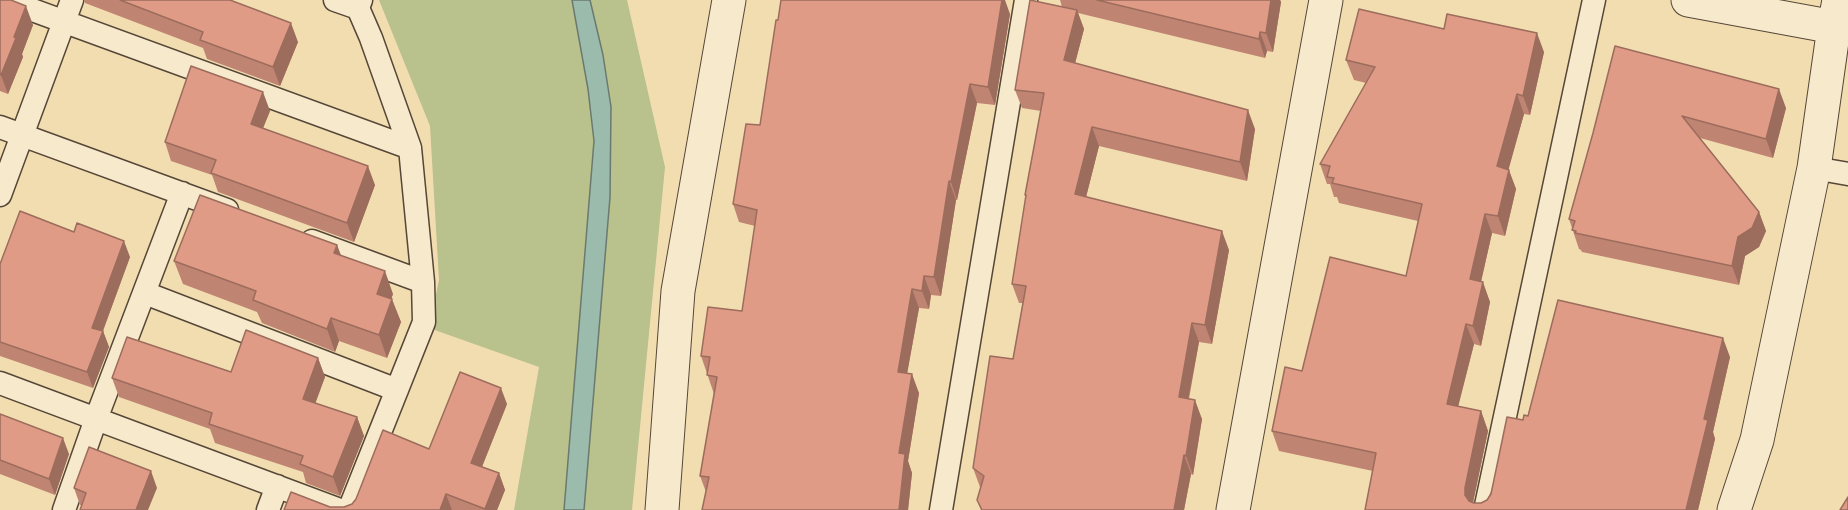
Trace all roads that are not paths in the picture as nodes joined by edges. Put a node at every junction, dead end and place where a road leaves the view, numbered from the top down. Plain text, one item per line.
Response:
1 (5, 0) edge
2 (72, 0) edge
3 (335, 0) edge
4 (729, 0) edge
5 (1026, 0) edge
6 (1326, 0) edge
7 (1594, 0) edge
8 (1688, 0) edge
9 (359, 4) edge
10 (1837, 13) edge
11 (64, 22) junction
12 (0, 127) edge
13 (22, 135) junction
14 (410, 148) junction
15 (1814, 168) junction
16 (1848, 174) edge
17 (182, 194) junction
18 (0, 195) edge
19 (248, 218) edge
20 (292, 234) edge
21 (423, 282) junction
22 (146, 293) junction
23 (0, 383) edge
24 (397, 390) junction
25 (96, 419) junction
26 (277, 486) junction
27 (64, 510) edge
28 (268, 510) edge
29 (340, 510) edge
30 (349, 510) edge
31 (662, 510) edge
32 (941, 510) edge
33 (1233, 510) edge
34 (1485, 510) edge
35 (1734, 510) edge

1 - 11 lane
2 - 11 lane
3 - 9 lane
4 - 31 street
5 - 32 lane
6 - 33 street
7 - 34 lane
8 - 10 street
9 - 14 lane
10 - 15 street
11 - 13 lane
11 - 14 lane
12 - 13 lane
13 - 17 lane
13 - 18 lane
14 - 21 lane
15 - 16 lane
15 - 35 street
17 - 19 lane
17 - 22 lane
20 - 21 lane
21 - 24 lane
22 - 24 lane
22 - 25 lane
23 - 25 lane
24 - 30 lane
25 - 26 lane
25 - 27 lane
26 - 28 lane
26 - 29 lane

